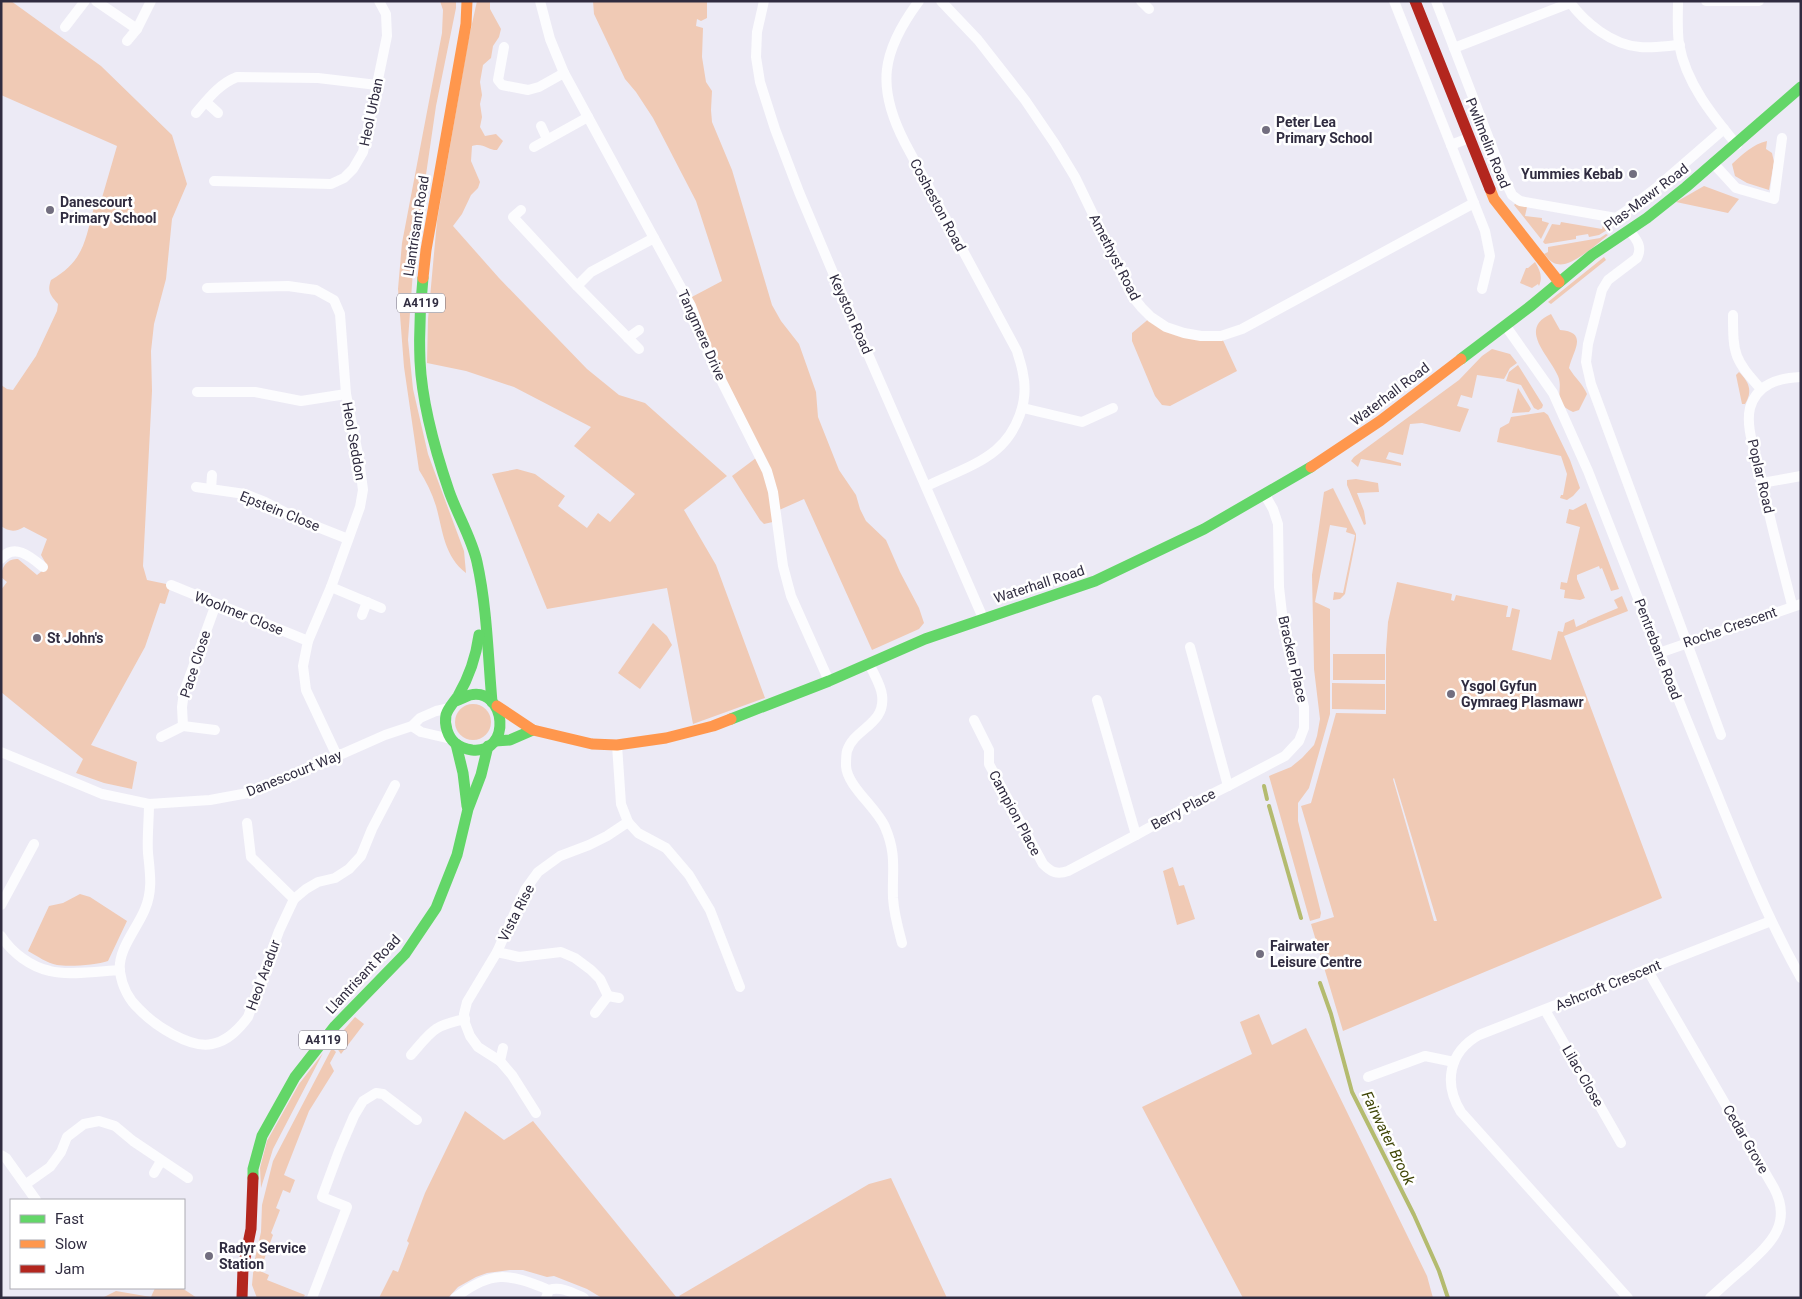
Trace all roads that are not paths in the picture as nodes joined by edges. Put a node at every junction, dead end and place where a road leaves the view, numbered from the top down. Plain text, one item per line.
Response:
1 (85, 1) edge
2 (96, 1) edge
3 (151, 1) edge
4 (379, 1) edge
5 (467, 1) edge
6 (540, 1) edge
7 (764, 1) edge
8 (919, 1) edge
9 (941, 1) edge
10 (1141, 1) edge
11 (1394, 1) edge
12 (1415, 1) edge
13 (1436, 1) edge
14 (1678, 1) edge
15 (1706, 1) edge
16 (1759, 1) edge
17 (1570, 2) edge
18 (1149, 9) dead end
19 (65, 27) dead end
20 (137, 29) junction
21 (127, 41) dead end
22 (1680, 45) junction
23 (504, 47) dead end
24 (1454, 48) junction
25 (564, 73) junction
26 (377, 86) junction
27 (1801, 87) edge
28 (206, 102) junction
29 (218, 113) dead end
30 (196, 114) dead end
31 (588, 117) junction
32 (541, 126) dead end
33 (1724, 129) junction
34 (1469, 138) junction
35 (1782, 138) dead end
36 (547, 139) junction
37 (1451, 145) junction
38 (1737, 145) junction
39 (534, 147) dead end
40 (1714, 164) junction
41 (1504, 178) junction
42 (214, 181) dead end
43 (1489, 186) junction
44 (1474, 203) junction
45 (521, 210) dead end
46 (1628, 230) junction
47 (654, 238) junction
48 (1559, 282) junction
49 (577, 286) junction
50 (207, 288) dead end
51 (1482, 289) dead end
52 (1733, 315) dead end
53 (1505, 325) junction
54 (639, 330) dead end
55 (628, 338) junction
56 (639, 349) dead end
57 (1801, 377) edge
58 (1761, 389) junction
59 (198, 392) dead end
60 (346, 394) junction
61 (1023, 408) junction
62 (1113, 408) dead end
63 (212, 475) dead end
64 (1801, 476) edge
65 (1762, 483) junction
66 (927, 486) junction
67 (196, 487) dead end
68 (211, 489) junction
69 (1265, 495) junction
70 (348, 539) junction
71 (1, 559) edge
72 (44, 567) dead end
73 (171, 585) dead end
74 (331, 587) junction
75 (483, 598) junction
76 (367, 602) junction
77 (216, 604) junction
78 (1797, 605) edge
79 (380, 608) dead end
80 (362, 615) dead end
81 (983, 618) junction
82 (308, 641) junction
83 (1687, 642) junction
84 (1190, 647) dead end
85 (1659, 653) junction
86 (869, 664) junction
87 (829, 681) junction
88 (1097, 700) dead end
89 (453, 704) junction
90 (495, 704) junction
91 (974, 720) dead end
92 (183, 726) junction
93 (412, 726) junction
94 (215, 730) dead end
95 (533, 730) junction
96 (1721, 735) dead end
97 (161, 737) dead end
98 (454, 741) junction
99 (492, 744) junction
100 (617, 746) junction
101 (1, 752) edge
102 (337, 756) junction
103 (394, 785) dead end
104 (1228, 786) junction
105 (149, 804) junction
106 (468, 808) junction
107 (628, 822) junction
108 (247, 823) dead end
109 (1136, 835) junction
110 (34, 844) dead end
111 (294, 899) junction
112 (1, 905) edge
113 (1771, 921) junction
114 (1, 936) edge
115 (902, 943) dead end
116 (497, 952) junction
117 (1647, 969) junction
118 (120, 970) junction
119 (1801, 978) edge
120 (740, 987) dead end
121 (608, 996) junction
122 (619, 998) dead end
123 (1545, 1010) junction
124 (595, 1013) dead end
125 (465, 1019) junction
126 (503, 1048) dead end
127 (411, 1055) dead end
128 (500, 1061) junction
129 (1454, 1062) junction
130 (1368, 1077) dead end
131 (536, 1113) dead end
132 (417, 1120) dead end
133 (1621, 1143) dead end
134 (1, 1155) edge
135 (161, 1161) junction
136 (154, 1173) dead end
137 (188, 1178) dead end
138 (26, 1184) junction
139 (35, 1199) edge
140 (550, 1292) edge
141 (242, 1298) edge
142 (312, 1298) edge
143 (455, 1298) edge
144 (584, 1298) edge
145 (1628, 1298) edge
146 (1710, 1298) edge

1 - 19 street
2 - 20 street
3 - 20 street
4 - 26 street, Heol Urban
5 - 75 street, Llantrisant Road / A4119
6 - 25 street, Tangmere Drive
7 - 66 street, Keyston Road
8 - 61 street, Cosheston Road
9 - 44 street, Amethyst Road
10 - 18 street
11 - 37 street
12 - 34 street, Pwllmelin Road
13 - 24 street, Pwllmelin Road
14 - 22 street
15 - 16 street
17 - 22 street
17 - 24 street
20 - 21 street
22 - 33 street
23 - 25 street
24 - 41 street, Pwllmelin Road
25 - 31 street, Tangmere Drive
26 - 28 street
26 - 42 street, Heol Urban
27 - 38 street, Plas-Mawr Road
28 - 29 street
28 - 30 street
31 - 36 street
31 - 47 street, Tangmere Drive
32 - 36 street
33 - 38 street
33 - 41 street, Plas-Mawr Road
34 - 37 street
34 - 43 street, Pwllmelin Road
35 - 40 street
36 - 39 street
37 - 44 street
38 - 40 street, Plas-Mawr Road
40 - 46 street, Plas-Mawr Road
41 - 43 street
43 - 48 street, Pwllmelin Road
44 - 51 street
45 - 49 street
46 - 48 street, Plas-Mawr Road
46 - 83 street
47 - 49 street
47 - 87 street, Tangmere Drive
48 - 53 street, Plas-Mawr Road
49 - 55 street
50 - 60 street, Heol Seddon
52 - 58 street
53 - 69 street, Waterhall Road
53 - 85 street, Pentrebane Road
54 - 55 street
55 - 56 street
57 - 58 street
58 - 65 street, Poplar Road
59 - 60 street
60 - 70 street, Heol Seddon
61 - 62 street
61 - 66 street, Cosheston Road
63 - 68 street
64 - 65 street
65 - 78 street, Poplar Road
66 - 81 street, Keyston Road
67 - 68 street, Epstein Close
68 - 70 street, Epstein Close
69 - 81 street, Waterhall Road
69 - 104 street, Bracken Place
70 - 74 street, Heol Seddon
71 - 72 street
73 - 77 street, Woolmer Close
74 - 76 street
74 - 82 street, Heol Seddon
75 - 89 street, Llantrisant Road / A4119
75 - 90 street, Llantrisant Road / A4119
76 - 79 street
76 - 80 street
77 - 82 street, Woolmer Close
77 - 92 street, Pace Close
78 - 83 street, Roche Crescent
81 - 86 street, Waterhall Road
82 - 102 street, Heol Seddon
83 - 85 street, Roche Crescent
83 - 96 street
84 - 104 street, Berry Place
85 - 113 street, Pentrebane Road
86 - 87 street, Waterhall Road
86 - 115 street
87 - 100 street, Waterhall Road
88 - 109 street, Berry Place
89 - 90 street
89 - 93 street, Danescourt Way
89 - 98 street, Llantrisant Road / A4119
90 - 95 street, Waterhall Road
90 - 99 street, Llantrisant Road / A4119
91 - 109 street, Campion Place
92 - 94 street
92 - 97 street
93 - 98 street
93 - 102 street, Danescourt Way
95 - 99 street
95 - 100 street, Waterhall Road
98 - 99 street
98 - 106 street, Llantrisant Road / A4119
99 - 106 street, Llantrisant Road / A4119
100 - 107 street
101 - 105 street, Danescourt Way
102 - 105 street, Danescourt Way
103 - 111 street, Heol Aradur
104 - 109 street, Berry Place
105 - 118 street
106 - 141 street, Llantrisant Road / A4119
107 - 116 street, Vista Rise
107 - 120 street
108 - 111 street
110 - 112 street
111 - 118 street, Heol Aradur
113 - 117 street, Ashcroft Crescent
113 - 119 street, Pentrebane Road
114 - 118 street
116 - 121 street
116 - 125 street, Vista Rise
117 - 123 street, Ashcroft Crescent
117 - 146 street, Cedar Grove
121 - 122 street
121 - 124 street
123 - 129 street, Ashcroft Crescent
123 - 133 street, Lilac Close
125 - 127 street
125 - 128 street
126 - 128 street
128 - 131 street
129 - 130 street
129 - 145 street, Ashcroft Crescent
132 - 142 street
134 - 138 street
135 - 136 street
135 - 137 street
135 - 138 street
138 - 139 street
140 - 143 street
140 - 144 street

